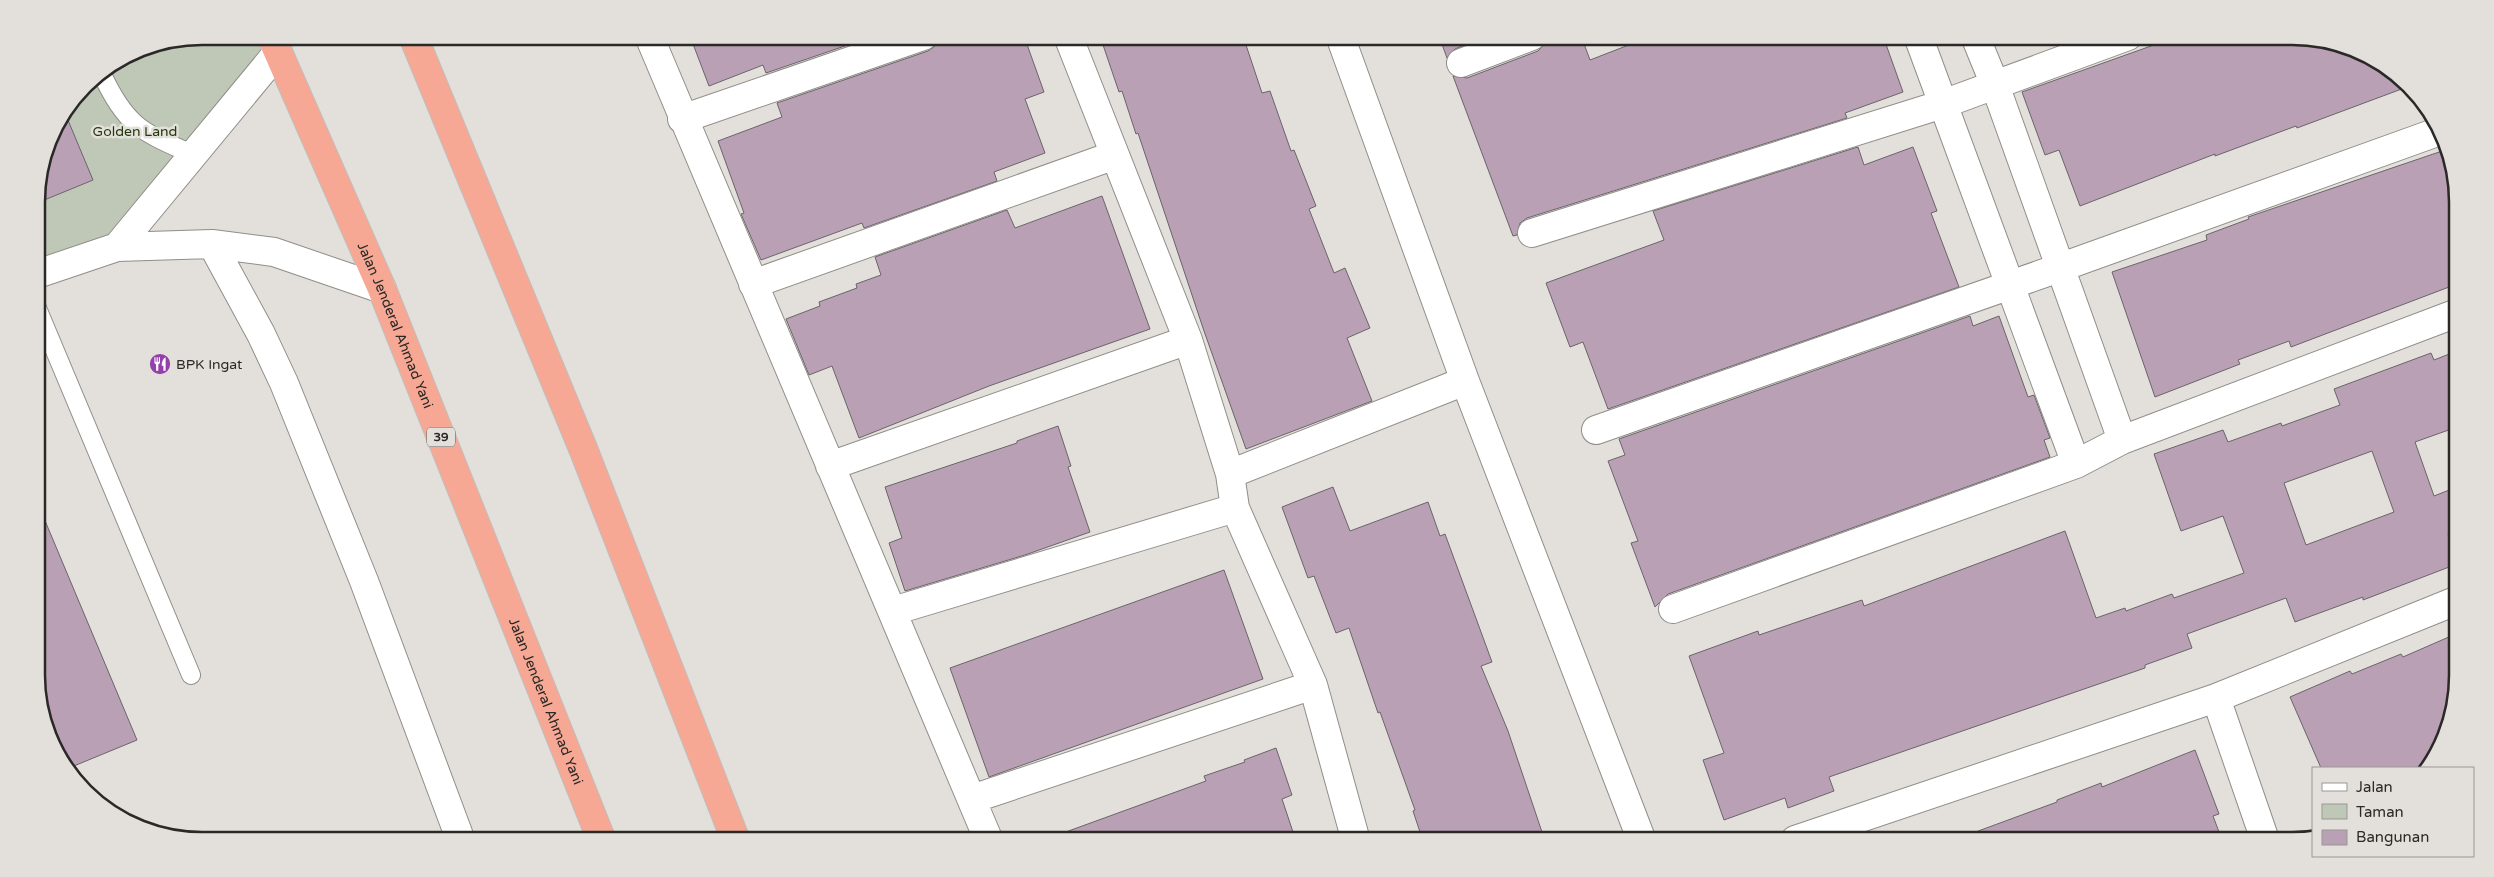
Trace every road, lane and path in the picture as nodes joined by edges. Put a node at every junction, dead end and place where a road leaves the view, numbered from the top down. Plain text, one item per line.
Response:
1 (274, 45) edge
2 (275, 45) edge
3 (417, 45) edge
4 (653, 45) edge
5 (897, 45) edge
6 (1072, 45) edge
7 (1343, 45) edge
8 (1509, 45) edge
9 (1921, 45) edge
10 (1979, 45) edge
11 (2104, 45) edge
12 (1461, 64) dead end
13 (106, 79) edge
14 (1995, 85) junction
15 (1943, 104) junction
16 (682, 119) junction
17 (2433, 133) edge
18 (194, 155) junction
19 (1115, 155) junction
20 (1532, 233) dead end
21 (212, 244) junction
22 (117, 247) junction
23 (2059, 268) junction
24 (45, 271) edge
25 (753, 284) junction
26 (2008, 285) junction
27 (382, 289) junction
28 (2449, 316) edge
29 (45, 327) edge
30 (1188, 340) junction
31 (1465, 382) junction
32 (1596, 430) dead end
33 (2122, 440) junction
34 (2076, 464) junction
35 (830, 466) junction
36 (1230, 474) junction
37 (1235, 508) junction
38 (2449, 604) edge
39 (1673, 609) dead end
40 (893, 611) junction
41 (191, 675) dead end
42 (1313, 685) junction
43 (2216, 698) junction
44 (972, 799) junction
45 (458, 832) edge
46 (598, 832) edge
47 (732, 832) edge
48 (985, 832) edge
49 (1354, 832) edge
50 (1639, 832) edge
51 (1819, 832) edge
52 (2262, 832) edge

1 - 18 street
2 - 27 highway, Jalan Jenderal Ahmad Yani / 39
3 - 47 highway
4 - 16 street
5 - 16 street
6 - 19 street
7 - 31 street
8 - 12 street
9 - 15 street
10 - 14 street
11 - 14 street
13 - 18 lane
14 - 15 street
14 - 23 street
15 - 20 street
15 - 26 street
16 - 25 street
17 - 23 street
18 - 22 street
19 - 25 street
19 - 30 street
21 - 22 street
21 - 27 street
21 - 45 street
22 - 24 street
23 - 26 street
23 - 33 street
25 - 35 street
26 - 32 street
26 - 34 street
27 - 46 highway, Jalan Jenderal Ahmad Yani / 39
28 - 33 street
29 - 41 lane
30 - 35 street
30 - 36 street
31 - 36 street
31 - 50 street
33 - 34 street
34 - 39 street
35 - 40 street
36 - 37 street
37 - 40 street
37 - 42 street
38 - 43 street
40 - 44 street
42 - 44 street
42 - 49 street
43 - 51 street
43 - 52 street
44 - 48 street

